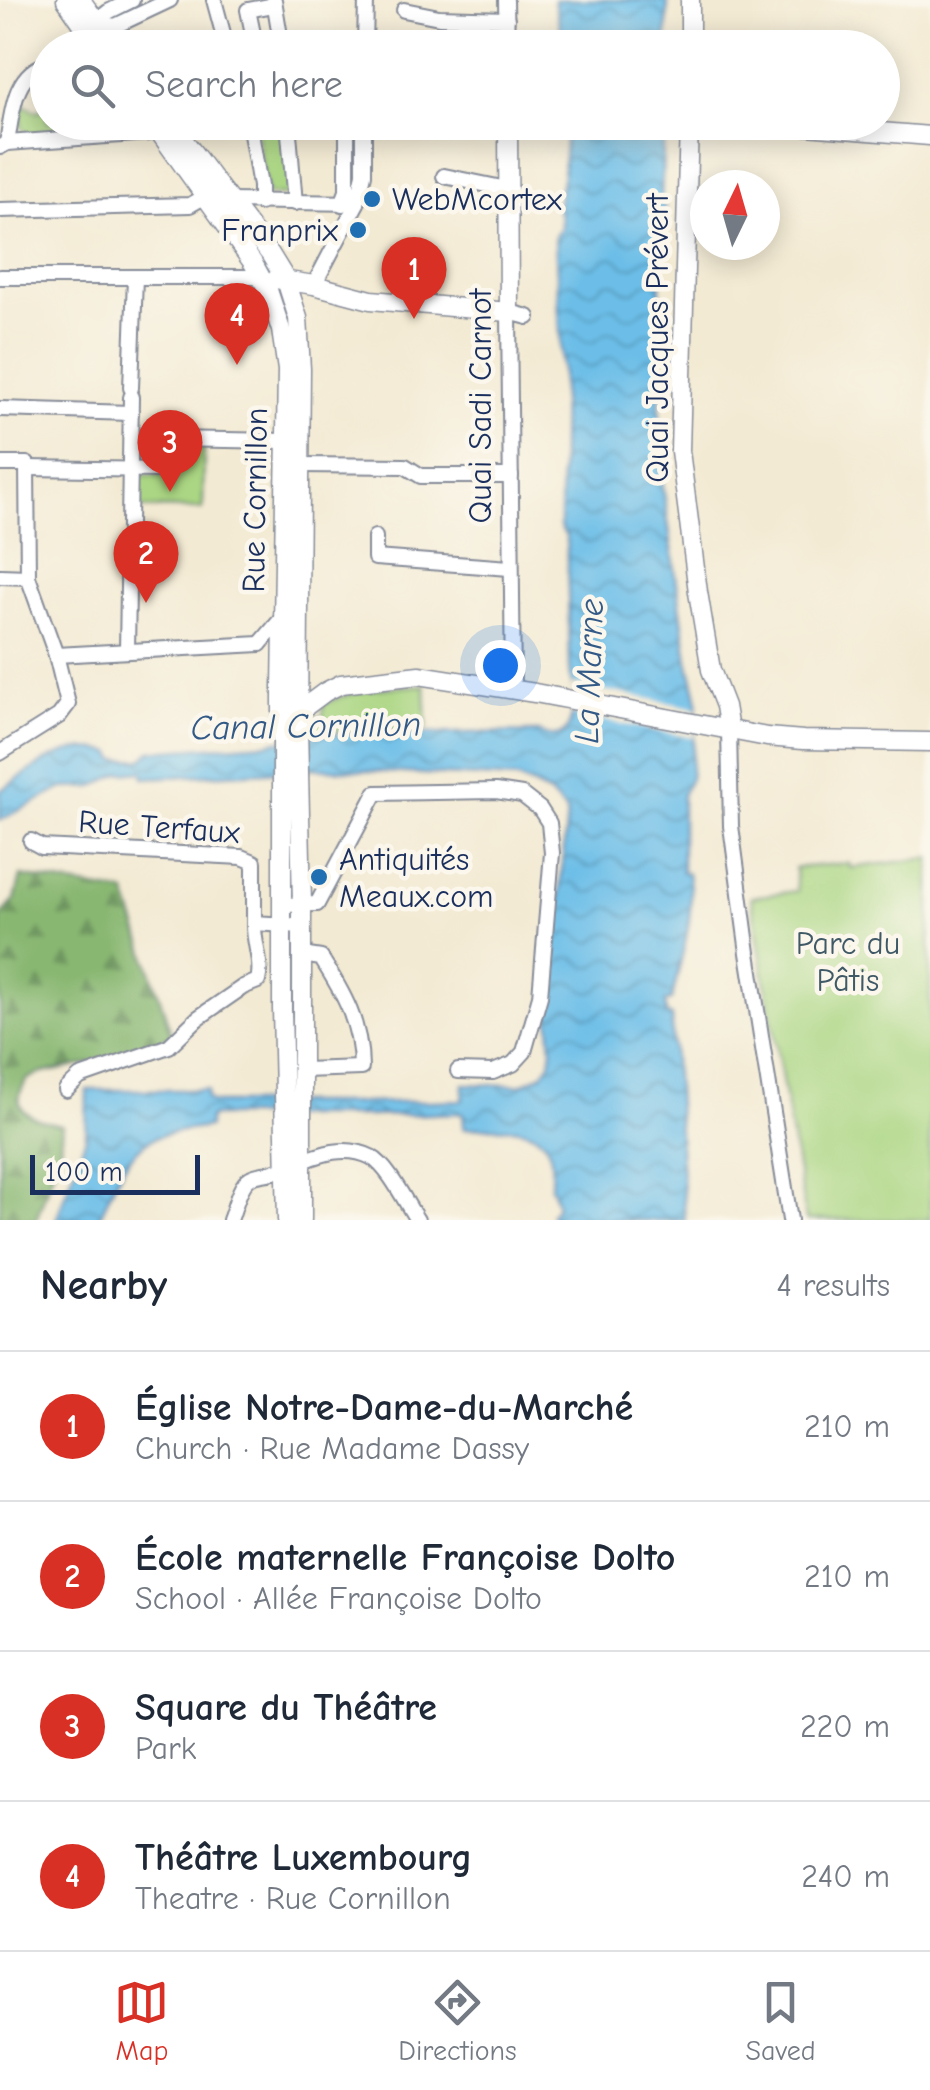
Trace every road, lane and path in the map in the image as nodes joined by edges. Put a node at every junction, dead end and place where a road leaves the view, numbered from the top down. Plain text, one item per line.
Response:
1 (66, 0) edge
2 (81, 0) edge
3 (132, 0) edge
4 (170, 0) edge
5 (214, 0) edge
6 (366, 0) edge
7 (506, 0) edge
8 (690, 0) edge
9 (274, 2) edge
10 (404, 10) dead end
11 (507, 19) junction
12 (92, 27) junction
13 (88, 30) edge
14 (93, 30) edge
15 (95, 30) edge
16 (222, 30) edge
17 (252, 30) edge
18 (279, 30) edge
19 (365, 30) edge
20 (507, 30) edge
21 (690, 30) edge
22 (30, 73) edge
23 (900, 134) edge
24 (930, 136) edge
25 (65, 140) edge
26 (173, 140) edge
27 (176, 140) edge
28 (252, 140) edge
29 (289, 140) edge
30 (347, 140) edge
31 (364, 140) edge
32 (507, 140) edge
33 (689, 140) edge
34 (4, 145) edge
35 (444, 176) dead end
36 (506, 189) junction
37 (206, 196) junction
38 (228, 202) junction
39 (260, 202) junction
40 (294, 203) junction
41 (349, 204) junction
42 (0, 210) edge
43 (0, 276) edge
44 (136, 277) junction
45 (260, 277) junction
46 (286, 280) junction
47 (314, 285) junction
48 (509, 312) junction
49 (528, 317) dead end
50 (0, 409) edge
51 (131, 413) junction
52 (286, 440) junction
53 (0, 464) edge
54 (300, 465) junction
55 (27, 468) junction
56 (128, 471) junction
57 (511, 476) junction
58 (375, 537) dead end
59 (510, 568) junction
60 (0, 576) edge
61 (28, 576) junction
62 (283, 617) junction
63 (260, 644) junction
64 (127, 651) junction
65 (56, 655) junction
66 (283, 662) junction
67 (299, 677) junction
68 (341, 684) junction
69 (513, 689) junction
70 (293, 723) junction
71 (730, 730) junction
72 (930, 742) edge
73 (0, 753) edge
74 (31, 841) dead end
75 (292, 904) junction
76 (254, 923) junction
77 (293, 925) junction
78 (302, 956) junction
79 (458, 1071) dead end
80 (296, 1079) junction
81 (66, 1090) dead end
82 (296, 1149) junction
83 (284, 1167) junction
84 (230, 1220) edge
85 (287, 1220) edge
86 (302, 1220) edge
87 (417, 1220) edge
88 (790, 1220) edge

1 - 12 main road
2 - 12 main road
3 - 12 street
4 - 12 street
5 - 16 street
6 - 19 street
7 - 11 street
8 - 21 main road
9 - 17 street
9 - 18 street
10 - 11 street
11 - 20 street
12 - 13 street
12 - 14 main road
12 - 15 main road
22 - 34 street
23 - 24 main road
25 - 34 street
26 - 37 main road, Rue Cornillon
27 - 38 main road, Rue Cornillon
28 - 39 street
29 - 40 street
30 - 41 street
31 - 41 street
32 - 36 main road, Quai Sadi Carnot
33 - 71 main road, Quai Jacques Prévert
35 - 36 street
36 - 48 main road, Quai Sadi Carnot
37 - 42 street
37 - 45 main road, Rue Cornillon
38 - 39 street
38 - 46 main road, Rue Cornillon
39 - 40 street
40 - 41 street
41 - 47 street
43 - 44 street
44 - 45 street
44 - 51 street
45 - 46 main road
45 - 52 main road, Rue Cornillon
46 - 47 main road
46 - 54 main road, Rue Cornillon
47 - 48 main road
48 - 49 street
48 - 57 street, Quai Sadi Carnot
50 - 51 street
51 - 56 street
52 - 56 street
52 - 62 main road, Rue Cornillon
53 - 55 street
54 - 57 street
54 - 67 main road, Rue Cornillon
55 - 56 street
55 - 61 street
56 - 64 street
57 - 59 street, Quai Sadi Carnot
58 - 59 street
59 - 69 street, Quai Sadi Carnot
60 - 61 street
61 - 65 street
62 - 63 street
62 - 66 main road, Rue Cornillon
62 - 67 street
63 - 64 street
63 - 66 street
64 - 65 street
65 - 73 street
66 - 70 main road, Rue Cornillon
67 - 68 main road
67 - 70 main road, Rue Cornillon
68 - 69 main road
68 - 70 main road
69 - 71 main road
70 - 75 main road
71 - 72 main road
71 - 88 street
74 - 76 street, Rue Terfaux
75 - 77 main road
75 - 79 street
76 - 77 street
76 - 81 street
77 - 78 main road
77 - 80 main road
78 - 80 main road
78 - 80 street
80 - 82 main road
82 - 83 main road
82 - 86 main road
82 - 87 street
83 - 84 street
83 - 85 main road

